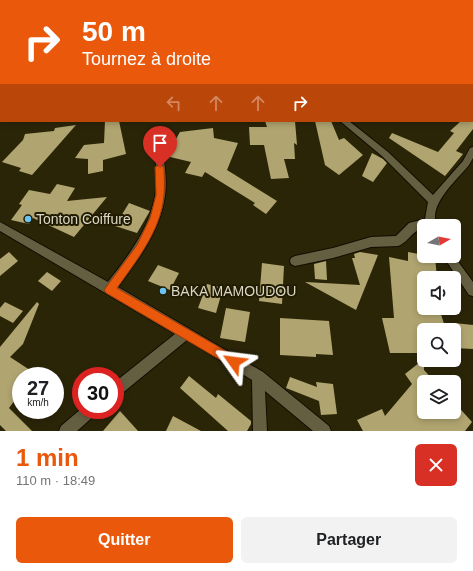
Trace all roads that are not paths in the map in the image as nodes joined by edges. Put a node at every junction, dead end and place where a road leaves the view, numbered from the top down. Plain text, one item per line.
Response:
1 (345, 122) edge
2 (473, 150) edge
3 (159, 153) dead end
4 (433, 201) junction
5 (431, 219) edge
6 (0, 226) edge
7 (417, 226) edge
8 (295, 261) dead end
9 (453, 263) edge
10 (109, 290) junction
11 (473, 291) edge
12 (186, 333) junction
13 (258, 377) junction
14 (124, 383) edge
15 (80, 419) edge
16 (66, 431) edge
17 (260, 431) edge
18 (324, 431) edge

1 - 4 street
2 - 4 street
3 - 10 street
4 - 5 street
6 - 10 street
7 - 8 street
9 - 11 street
10 - 12 street
12 - 13 street
12 - 14 street
13 - 17 street
13 - 18 street
15 - 16 street

